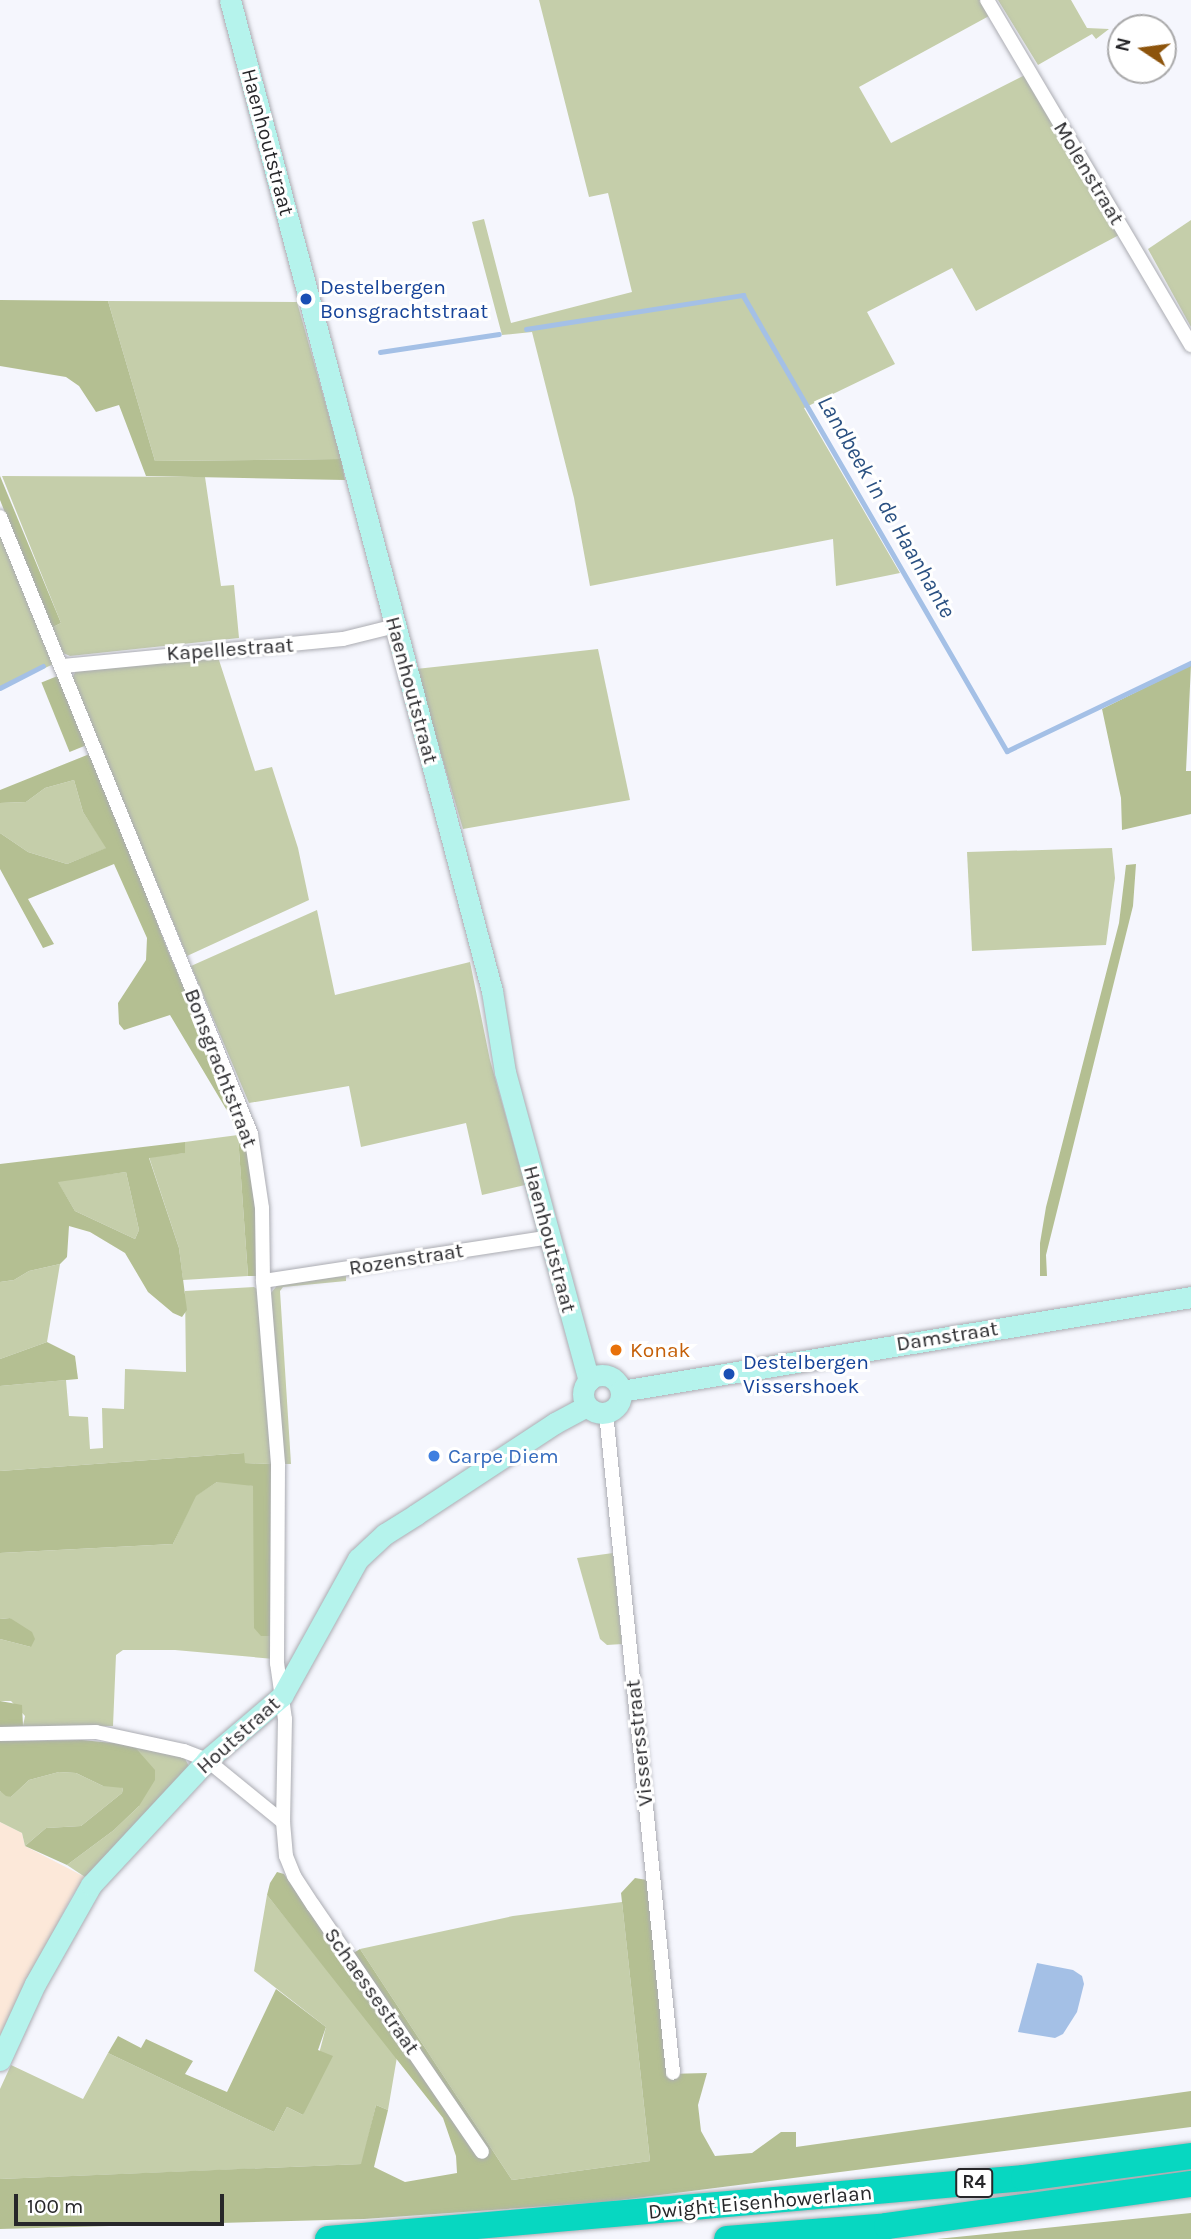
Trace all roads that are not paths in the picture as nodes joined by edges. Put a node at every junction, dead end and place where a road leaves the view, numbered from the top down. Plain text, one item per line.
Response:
1 (230, 0) edge
2 (988, 0) edge
3 (1191, 345) edge
4 (0, 517) edge
5 (395, 626) junction
6 (62, 666) junction
7 (550, 1237) junction
8 (263, 1281) junction
9 (1191, 1297) edge
10 (589, 1381) junction
11 (621, 1391) junction
12 (596, 1409) junction
13 (282, 1696) junction
14 (0, 1734) edge
15 (207, 1760) junction
16 (283, 1822) junction
17 (0, 2060) edge
18 (673, 2073) dead end
19 (482, 2152) dead end
20 (1191, 2155) edge
21 (1186, 2187) edge
22 (328, 2239) edge
23 (727, 2239) edge

1 - 5 street, Haenhoutstraat
2 - 3 street, Molenstraat
4 - 6 street, Bonsgrachtstraat
5 - 6 street, Kapellestraat
5 - 7 street, Haenhoutstraat
6 - 8 street, Bonsgrachtstraat
7 - 8 street, Rozenstraat
7 - 10 street, Haenhoutstraat
8 - 13 street, Bonsgrachtstraat
9 - 11 street, Damstraat
10 - 11 street
10 - 12 street
11 - 12 street
12 - 13 street, Houtstraat
12 - 18 street, Vissersstraat
13 - 15 street, Houtstraat
13 - 16 street, Schaessestraat
14 - 15 street
15 - 16 street
15 - 17 street, Houtstraat
16 - 19 street, Schaessestraat
20 - 22 highway, Dwight Eisenhowerlaan / R4
21 - 23 highway, Dwight Eisenhowerlaan / R4

